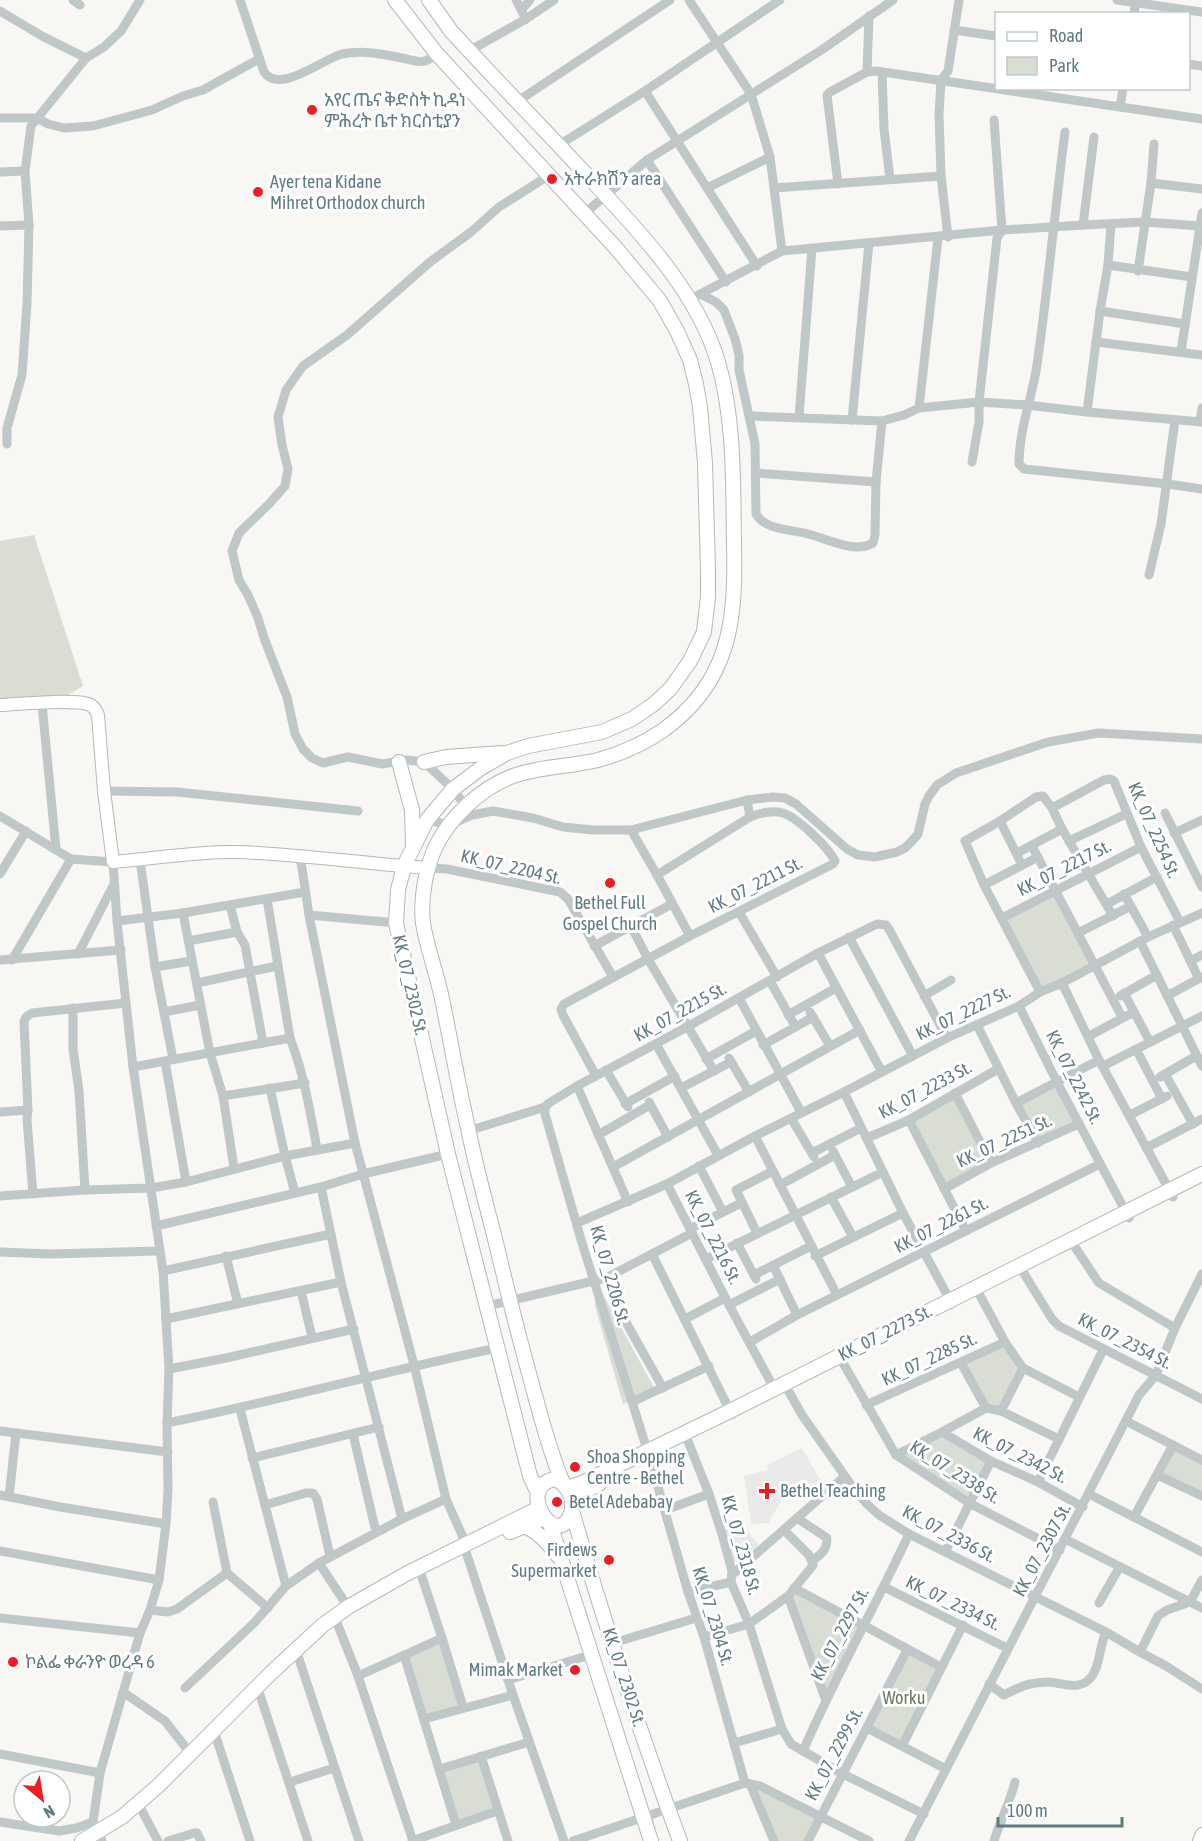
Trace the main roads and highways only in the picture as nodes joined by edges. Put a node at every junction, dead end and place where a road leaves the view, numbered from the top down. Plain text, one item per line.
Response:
1 (395, 0) edge
2 (429, 0) edge
3 (507, 753) junction
4 (399, 762) road end
5 (424, 762) road end
6 (413, 846) junction
7 (1202, 1174) edge
8 (1202, 1182) edge
9 (1171, 1194) junction
10 (586, 1486) junction
11 (536, 1489) junction
12 (566, 1490) junction
13 (544, 1517) junction
14 (524, 1521) junction
15 (578, 1531) junction
16 (466, 1548) junction
17 (563, 1562) junction
18 (98, 1835) edge
19 (82, 1841) edge
20 (651, 1841) edge
21 (680, 1841) edge

1 - 3 main road, KK_07_2302 St.
2 - 12 main road, KK_07_2302 St.
3 - 5 main road
3 - 6 main road, KK_07_2302 St.
4 - 6 main road
6 - 11 main road, KK_07_2302 St.
7 - 9 main road, KK_07_2273 St.
8 - 9 main road, KK_07_2273 St.
9 - 10 main road, KK_07_2273 St.
10 - 12 main road, KK_07_2273 St.
10 - 12 main road
10 - 15 main road
11 - 12 main road
11 - 13 main road, KK_07_2302 St.
11 - 14 main road
12 - 13 main road
12 - 15 main road, KK_07_2302 St.
13 - 14 main road
13 - 17 main road, KK_07_2302 St.
14 - 16 main road
14 - 17 main road
15 - 21 main road, KK_07_2302 St.
16 - 18 main road
16 - 18 main road
17 - 20 main road, KK_07_2302 St.
18 - 19 main road

